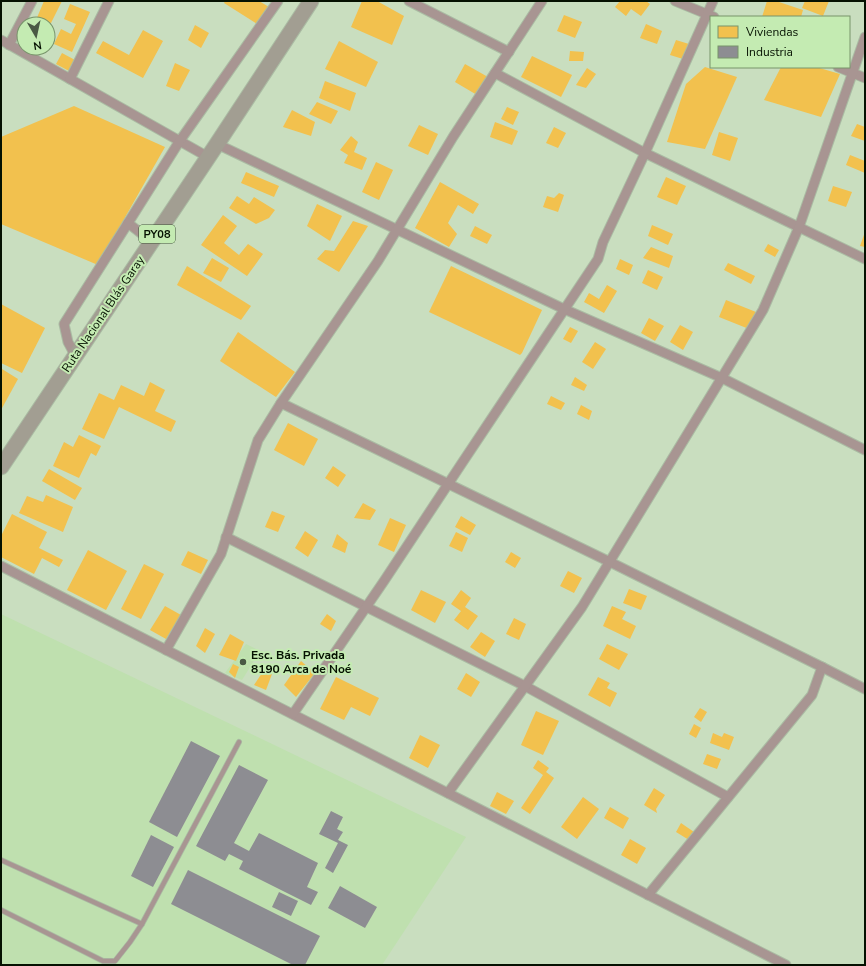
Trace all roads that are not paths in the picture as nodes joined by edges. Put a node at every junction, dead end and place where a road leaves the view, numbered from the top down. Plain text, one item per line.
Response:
1 (32, 1) edge
2 (108, 1) edge
3 (278, 1) edge
4 (311, 1) edge
5 (409, 1) edge
6 (542, 1) edge
7 (675, 1) edge
8 (713, 1) edge
9 (710, 16) edge
10 (865, 37) edge
11 (5, 42) edge
12 (509, 52) junction
13 (840, 68) edge
14 (495, 73) junction
15 (852, 73) junction
16 (865, 78) edge
17 (70, 79) junction
18 (179, 142) junction
19 (217, 144) junction
20 (645, 153) junction
21 (208, 157) junction
22 (128, 223) junction
23 (799, 227) junction
24 (397, 230) junction
25 (152, 242) junction
26 (865, 259) edge
27 (564, 309) junction
28 (76, 355) junction
29 (722, 378) junction
30 (281, 403) junction
31 (865, 450) edge
32 (5, 451) edge
33 (1, 466) edge
34 (448, 483) junction
35 (226, 537) junction
36 (610, 562) junction
37 (1, 566) edge
38 (367, 606) junction
39 (166, 650) junction
40 (822, 667) junction
41 (525, 686) junction
42 (865, 689) edge
43 (293, 714) junction
44 (239, 742) dead end
45 (448, 793) junction
46 (728, 797) junction
47 (1, 860) edge
48 (648, 895) junction
49 (1, 910) edge
50 (142, 924) junction
51 (786, 965) edge

1 - 11 street
2 - 17 street
3 - 18 street
4 - 19 highway, Ruta Nacional Blás Garay / PY08
5 - 12 street
6 - 12 street
7 - 9 street
8 - 9 street
9 - 20 street
10 - 15 street
11 - 17 street
12 - 14 street
13 - 15 street
14 - 20 street
14 - 24 street
15 - 16 street
15 - 23 street
17 - 18 street
18 - 21 street
18 - 22 street
19 - 21 highway, Ruta Nacional Blás Garay / PY08
19 - 24 street
20 - 23 street
20 - 27 street
21 - 25 highway, Ruta Nacional Blás Garay / PY08
22 - 25 street
22 - 28 street
23 - 26 street
23 - 29 street
24 - 27 street
24 - 30 street
25 - 28 highway, Ruta Nacional Blás Garay / PY08
27 - 29 street
27 - 34 street
28 - 32 highway, Ruta Nacional Blás Garay / PY08
29 - 31 street
29 - 36 street
30 - 34 street
30 - 35 street
32 - 33 highway, Ruta Nacional Blás Garay / PY08
34 - 36 street
34 - 38 street
35 - 38 street
35 - 39 street
36 - 40 street
36 - 41 street
37 - 39 street
38 - 41 street
38 - 43 street
39 - 43 street
40 - 42 street
40 - 46 street
41 - 45 street
41 - 46 street
43 - 45 street
44 - 50 lane
45 - 48 street
46 - 48 street
47 - 50 lane
48 - 51 street
49 - 50 lane

